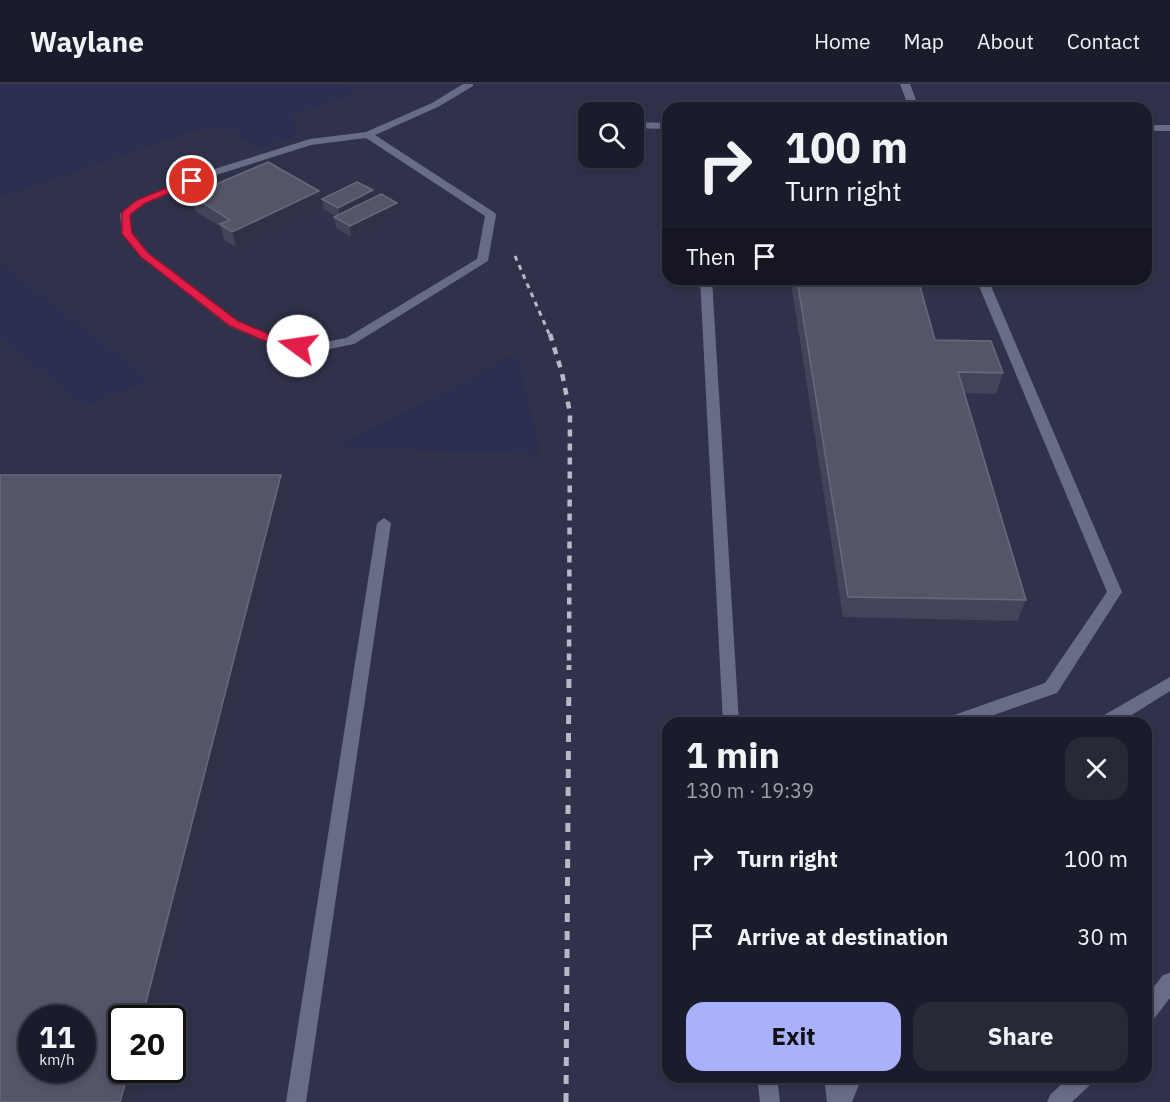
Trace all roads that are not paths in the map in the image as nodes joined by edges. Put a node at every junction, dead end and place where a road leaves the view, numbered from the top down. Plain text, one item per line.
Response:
1 (905, 84) edge
2 (469, 85) edge
3 (912, 102) edge
4 (644, 125) edge
5 (662, 126) edge
6 (1152, 128) edge
7 (1170, 128) edge
8 (368, 135) junction
9 (706, 285) edge
10 (985, 285) edge
11 (384, 522) dead end
12 (1170, 683) edge
13 (732, 717) edge
14 (969, 717) edge
15 (1116, 717) edge
16 (1170, 982) edge
17 (1152, 1006) edge
18 (768, 1083) edge
19 (835, 1083) edge
20 (850, 1083) edge
21 (1078, 1083) edge
22 (296, 1102) edge
23 (770, 1102) edge
24 (837, 1102) edge
25 (842, 1102) edge
26 (1058, 1102) edge

1 - 3 lane
2 - 8 lane
4 - 5 lane
6 - 7 lane
8 - 8 lane
9 - 13 lane
10 - 14 lane
11 - 22 lane
12 - 15 lane
16 - 17 lane
18 - 23 lane
19 - 24 lane
20 - 25 lane
21 - 26 lane

